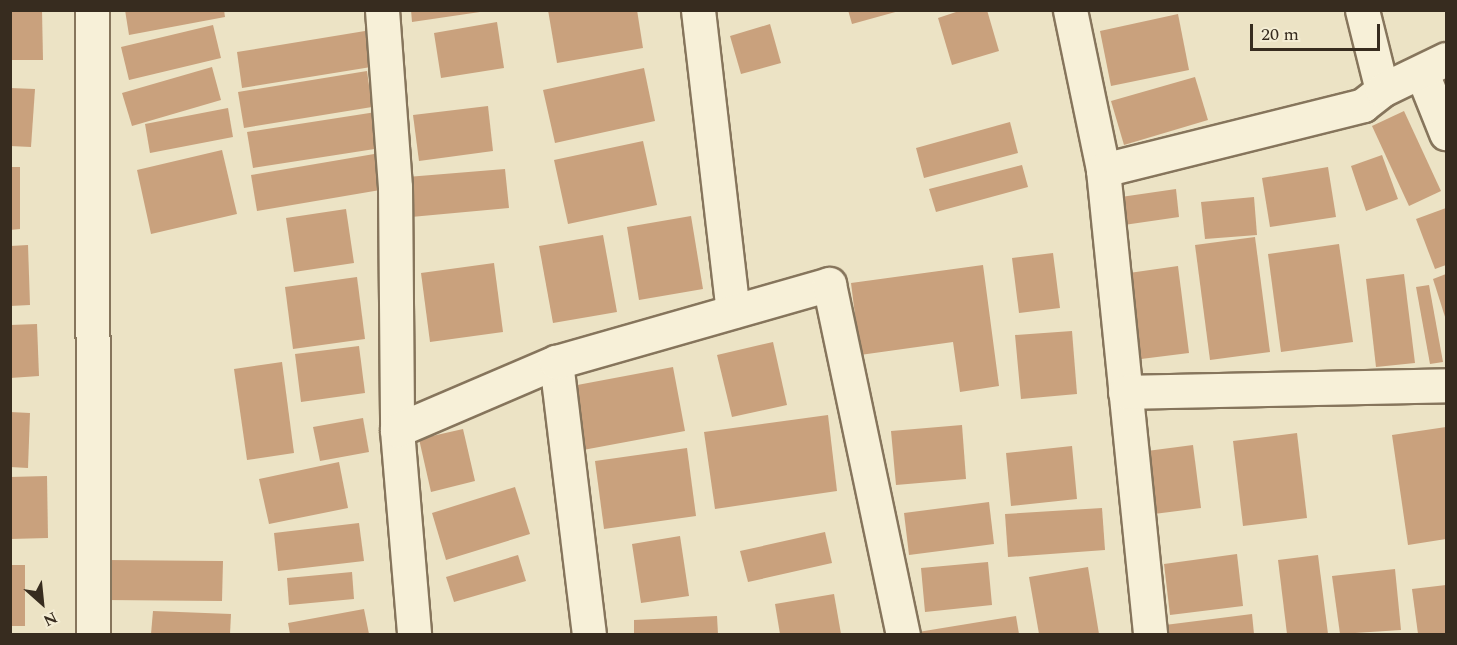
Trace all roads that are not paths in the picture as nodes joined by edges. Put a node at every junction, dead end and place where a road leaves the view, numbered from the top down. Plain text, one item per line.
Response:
1 (92, 10) edge
2 (382, 10) edge
3 (698, 10) edge
4 (1070, 10) edge
5 (1362, 10) edge
6 (1434, 66) edge
7 (1382, 90) junction
8 (1446, 133) edge
9 (1103, 170) junction
10 (733, 311) junction
11 (556, 362) junction
12 (1446, 385) edge
13 (1125, 392) junction
14 (397, 430) junction
15 (93, 634) edge
16 (414, 634) edge
17 (589, 634) edge
18 (903, 634) edge
19 (1150, 634) edge

1 - 15 street
2 - 14 street
3 - 10 street
4 - 9 street
5 - 7 street
6 - 7 street
6 - 8 street
7 - 9 street
9 - 13 street
10 - 11 street
10 - 18 street
11 - 14 street
11 - 17 street
12 - 13 street
13 - 19 street
14 - 16 street

